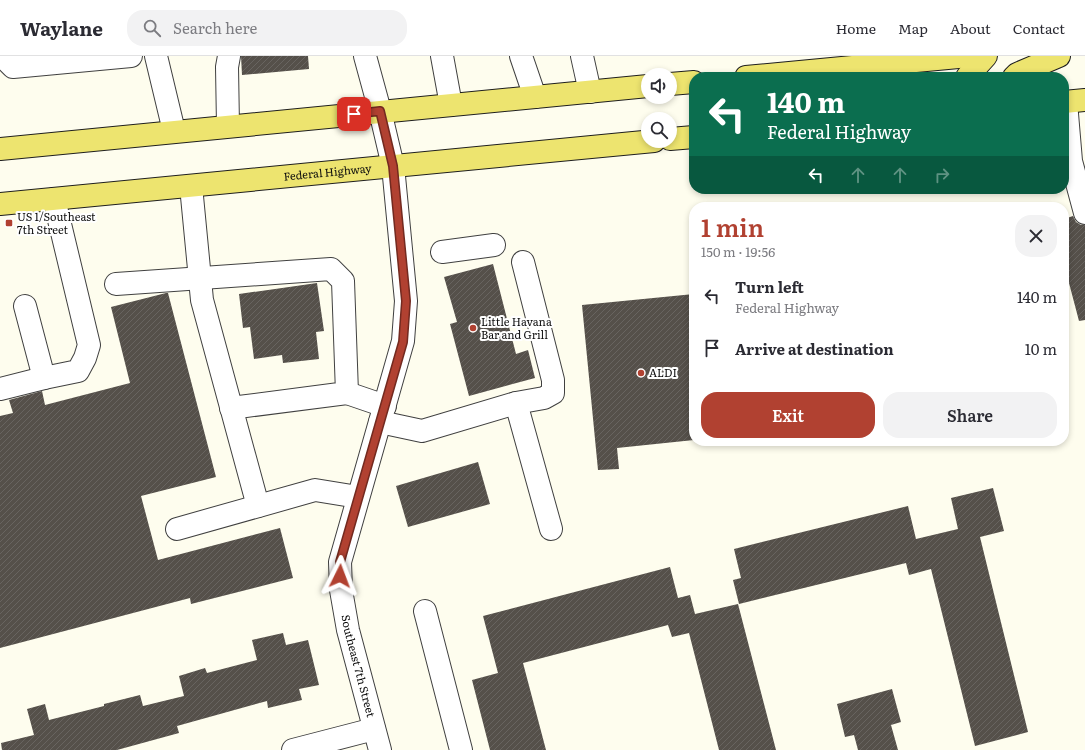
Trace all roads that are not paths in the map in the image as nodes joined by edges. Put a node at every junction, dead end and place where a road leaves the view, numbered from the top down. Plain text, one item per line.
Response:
1 (2, 56) edge
2 (131, 56) edge
3 (156, 56) edge
4 (229, 56) edge
5 (365, 56) edge
6 (442, 56) edge
7 (520, 56) edge
8 (582, 56) edge
9 (969, 56) edge
10 (986, 56) edge
11 (1059, 56) edge
12 (799, 72) edge
13 (972, 72) edge
14 (1022, 72) edge
15 (689, 82) edge
16 (677, 83) edge
17 (641, 87) edge
18 (590, 92) junction
19 (535, 97) junction
20 (1072, 101) edge
21 (451, 105) junction
22 (380, 111) junction
23 (228, 126) junction
24 (174, 132) junction
25 (689, 138) edge
26 (677, 139) edge
27 (641, 142) edge
28 (0, 149) edge
29 (393, 166) junction
30 (191, 186) junction
31 (54, 199) junction
32 (0, 204) edge
33 (1085, 213) edge
34 (494, 245) dead end
35 (442, 252) dead end
36 (523, 262) dead end
37 (200, 279) junction
38 (116, 284) dead end
39 (25, 306) dead end
40 (44, 378) junction
41 (0, 389) edge
42 (347, 393) junction
43 (516, 403) junction
44 (231, 408) junction
45 (383, 414) junction
46 (358, 497) junction
47 (258, 506) junction
48 (177, 529) dead end
49 (551, 529) dead end
50 (425, 611) dead end
51 (374, 729) junction
52 (293, 750) edge
53 (380, 750) edge
54 (461, 750) edge

1 - 2 street
3 - 24 street
4 - 23 street
5 - 22 street, Southeast 7th Street
6 - 21 street
7 - 19 street
8 - 18 street
9 - 12 main road
10 - 13 main road
11 - 14 main road
15 - 16 main road
17 - 18 main road
18 - 19 main road
19 - 21 main road
20 - 33 street
21 - 22 main road
22 - 23 main road
22 - 29 street, Southeast 7th Street
23 - 24 main road
24 - 28 main road
25 - 26 main road
27 - 29 main road, Federal Highway
29 - 30 main road, Federal Highway
29 - 45 street, Southeast 7th Street
30 - 31 main road, Federal Highway
30 - 37 street
31 - 32 main road, Federal Highway
31 - 40 street
34 - 35 street
36 - 43 street
37 - 38 street
37 - 42 street
37 - 44 street
39 - 40 street
40 - 41 street
42 - 44 street
42 - 45 street
43 - 45 street
43 - 49 street
44 - 47 street
45 - 46 street, Southeast 7th Street
46 - 47 street
46 - 51 street, Southeast 7th Street
47 - 48 street
50 - 54 street
51 - 52 street
51 - 53 street, Southeast 7th Street

